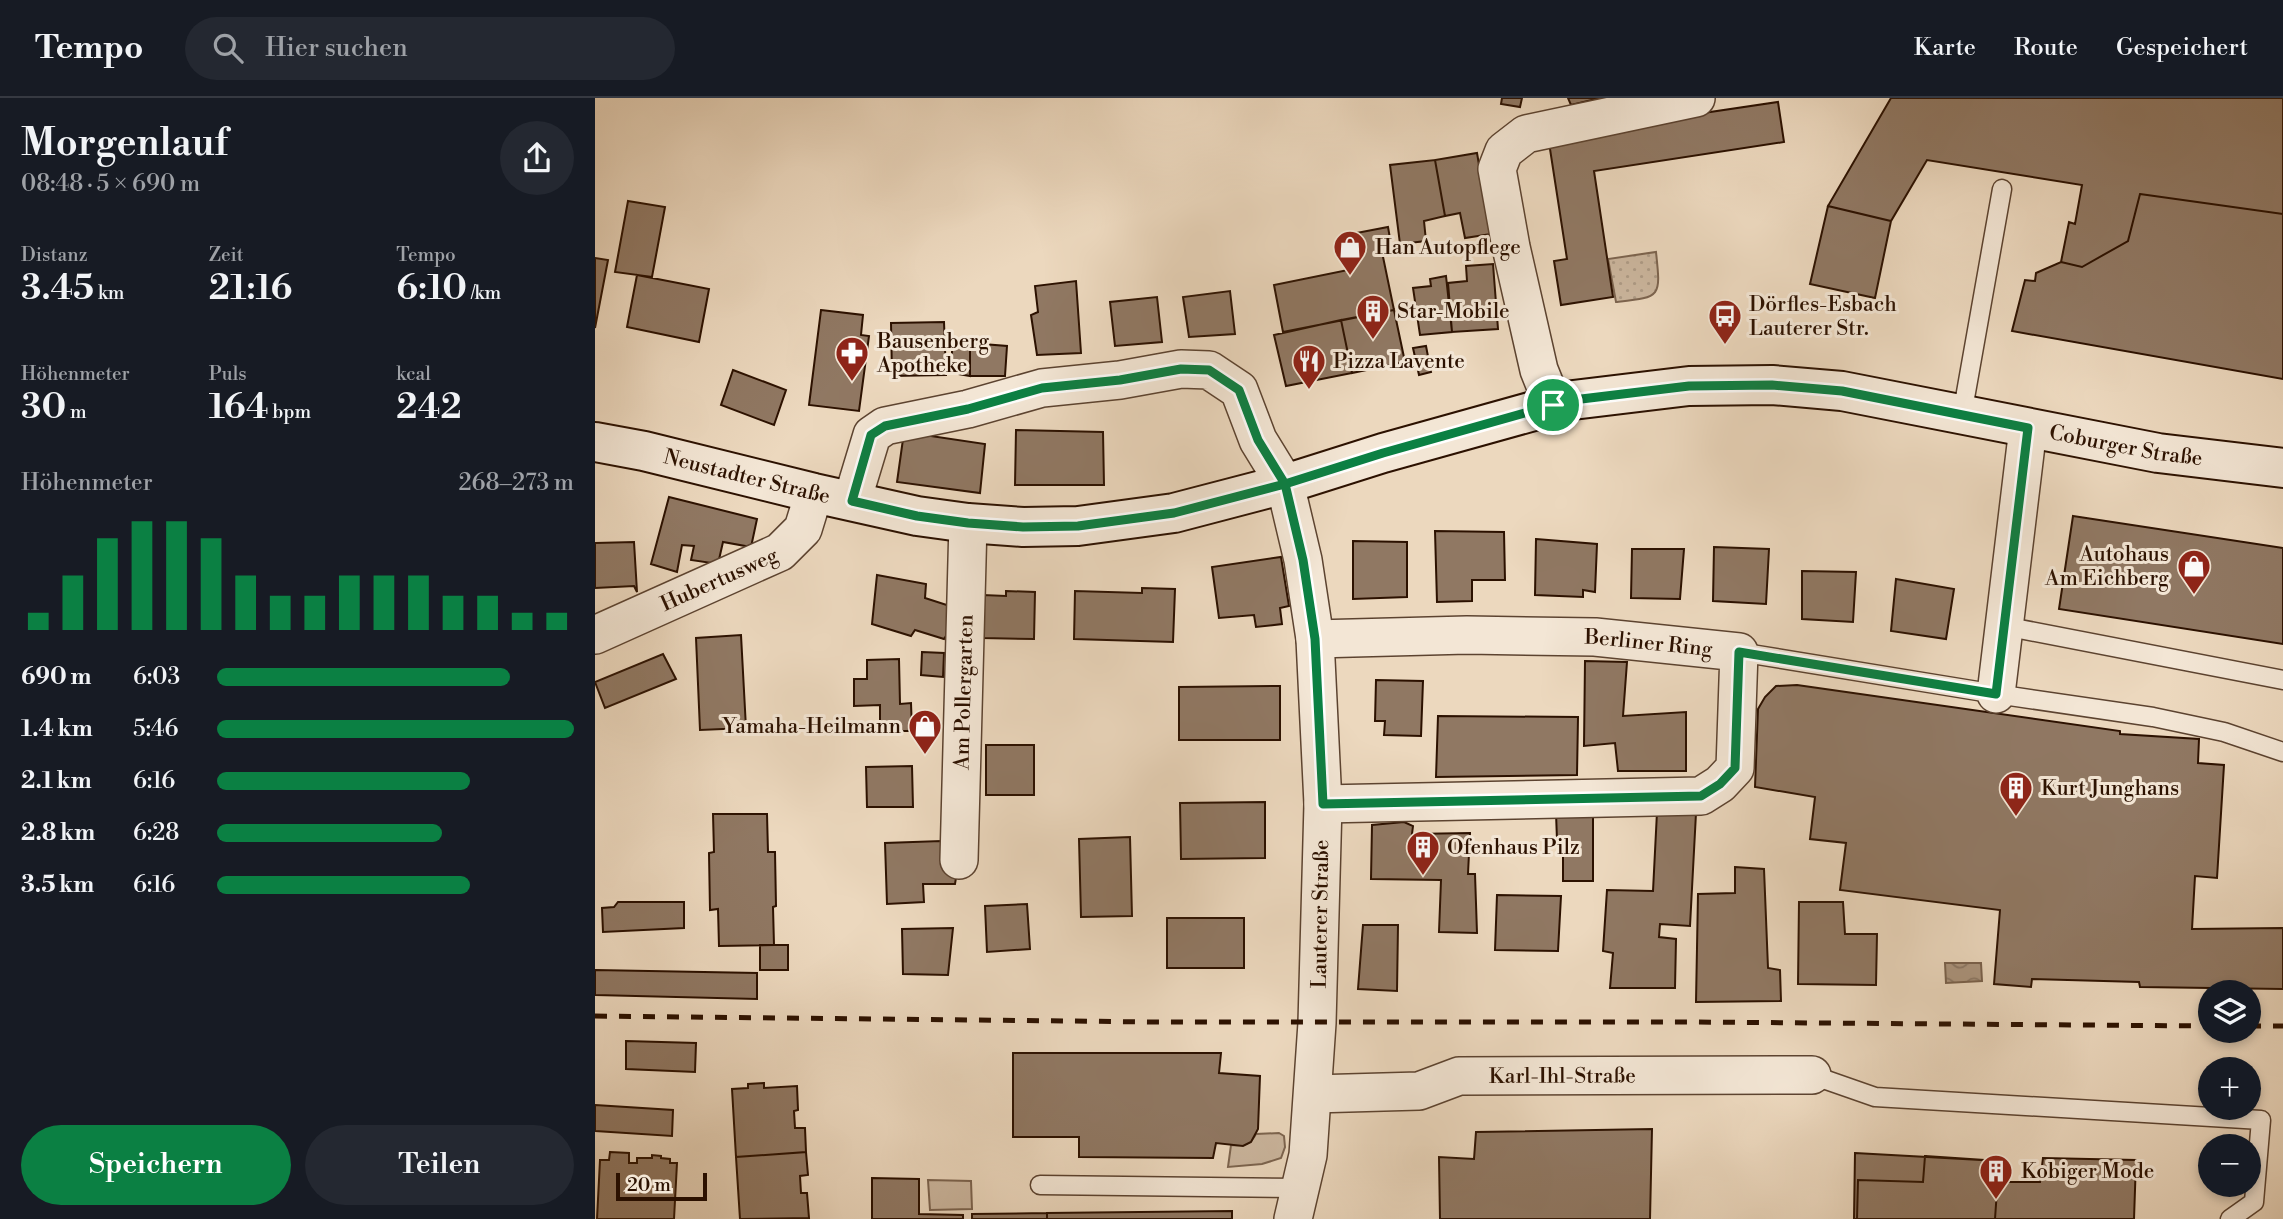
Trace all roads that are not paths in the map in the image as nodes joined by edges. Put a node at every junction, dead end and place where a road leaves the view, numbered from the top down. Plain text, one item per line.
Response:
1 (1696, 98) edge
2 (2002, 190) dead end
3 (1553, 405) junction
4 (1962, 415) junction
5 (2028, 428) junction
6 (595, 442) edge
7 (2283, 468) edge
8 (1285, 484) junction
9 (814, 493) junction
10 (852, 501) junction
11 (968, 523) junction
12 (2004, 626) junction
13 (595, 635) edge
14 (1315, 639) junction
15 (1739, 652) junction
16 (2283, 680) edge
17 (1996, 694) junction
18 (2283, 752) edge
19 (1323, 804) junction
20 (959, 860) dead end
21 (1812, 1075) joint
22 (1314, 1094) junction
23 (1040, 1185) dead end
24 (1297, 1203) edge
25 (2230, 1219) edge

1 - 3 street
2 - 4 lane
3 - 4 street, Coburger Straße
3 - 8 street, Neustadter Straße
4 - 5 street, Coburger Straße
5 - 7 street, Coburger Straße
5 - 12 street
6 - 9 street, Neustadter Straße
8 - 10 street, Lauterer Straße
8 - 11 street, Neustadter Straße
8 - 14 street, Lauterer Straße
9 - 10 street, Neustadter Straße
9 - 13 street, Hubertusweg
10 - 11 street, Neustadter Straße
11 - 20 street, Am Pollergarten
12 - 16 lane
12 - 17 street
14 - 15 street, Berliner Ring
14 - 19 street, Lauterer Straße
15 - 17 lane
15 - 19 street, Berliner Ring
17 - 18 lane
19 - 22 street, Lauterer Straße
21 - 22 street, Karl-Ihl-Straße
21 - 25 lane
22 - 24 street, Lauterer Straße
23 - 24 lane

